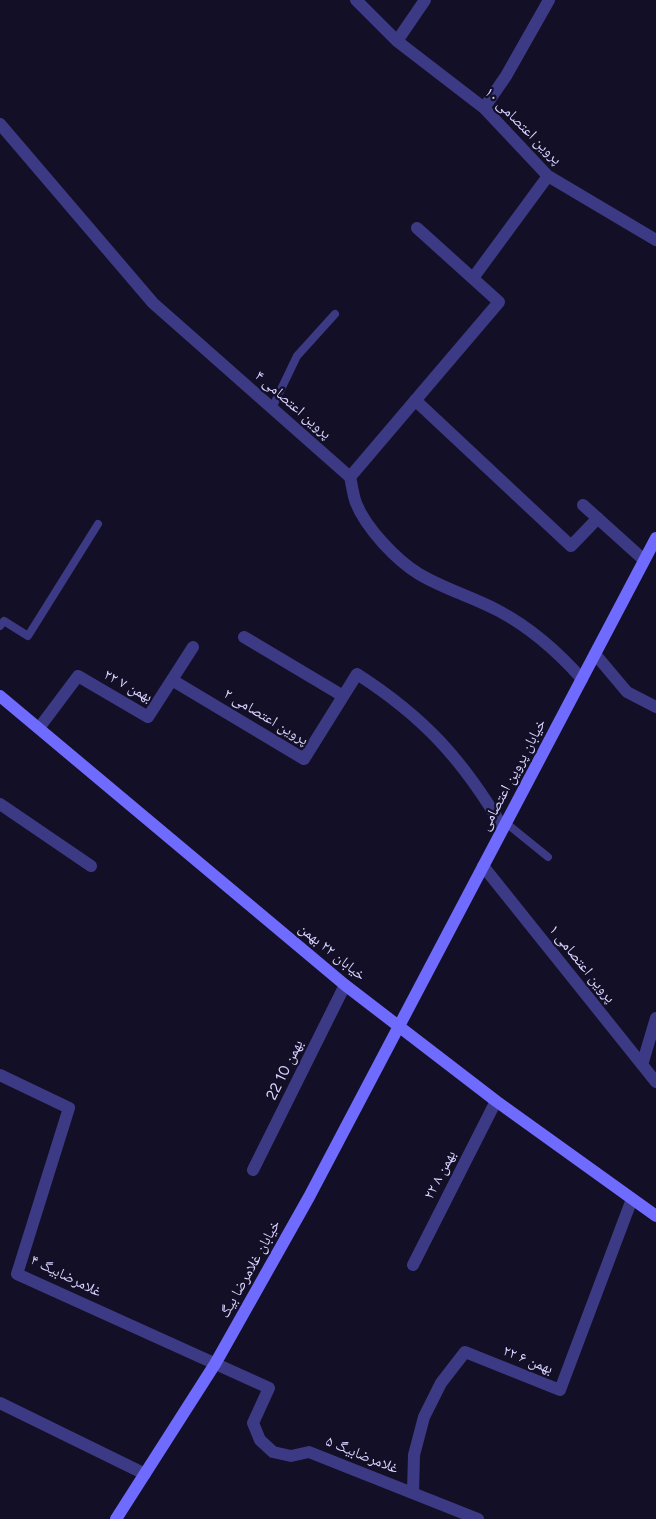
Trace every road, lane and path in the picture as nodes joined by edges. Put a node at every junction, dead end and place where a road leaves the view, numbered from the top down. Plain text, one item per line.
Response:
1 (356, 0) edge
2 (425, 0) edge
3 (549, 0) edge
4 (397, 41) junction
5 (484, 108) junction
6 (0, 124) edge
7 (548, 176) junction
8 (417, 228) dead end
9 (656, 240) edge
10 (472, 278) junction
11 (336, 314) dead end
12 (415, 400) junction
13 (272, 408) junction
14 (350, 477) junction
15 (583, 505) dead end
16 (598, 518) junction
17 (98, 524) dead end
18 (656, 538) edge
19 (644, 560) junction
20 (0, 626) edge
21 (244, 637) dead end
22 (193, 647) dead end
23 (595, 654) junction
24 (582, 679) junction
25 (172, 680) junction
26 (0, 696) edge
27 (343, 696) junction
28 (656, 708) edge
29 (39, 728) junction
30 (0, 804) edge
31 (504, 826) junction
32 (548, 857) dead end
33 (91, 866) dead end
34 (483, 866) junction
35 (345, 984) junction
36 (656, 1018) edge
37 (399, 1027) junction
38 (642, 1065) junction
39 (0, 1075) edge
40 (656, 1082) edge
41 (496, 1101) junction
42 (253, 1170) dead end
43 (632, 1199) junction
44 (656, 1216) edge
45 (413, 1265) dead end
46 (215, 1364) junction
47 (0, 1403) edge
48 (145, 1474) junction
49 (413, 1493) junction
50 (116, 1519) edge
51 (478, 1519) edge

1 - 4 street, پروین اعتصامی ۱۰
2 - 4 street
3 - 5 street
4 - 5 street, پروین اعتصامی ۱۰
5 - 7 street, پروین اعتصامی ۱۰
6 - 13 street, پروین اعتصامی ۴
7 - 9 street, پروین اعتصامی ۱۰
7 - 10 street
8 - 10 street
10 - 12 street
11 - 13 lane
12 - 14 street
12 - 16 street
13 - 14 street, پروین اعتصامی ۴
14 - 24 street
15 - 16 street
16 - 19 street
17 - 20 lane
18 - 19 street, خیابان پروین اعتصامی
19 - 23 street, خیابان پروین اعتصامی
21 - 27 street
22 - 25 street, ۲۲ بهمن ۷
23 - 24 street, خیابان پروین اعتصامی
23 - 28 street
24 - 31 street, خیابان پروین اعتصامی
25 - 27 street, پروین اعتصامی ۲
25 - 29 street, ۲۲ بهمن ۷
26 - 29 street, خیابان ۲۲ بهمن
27 - 31 street, پروین اعتصامی ۲
29 - 35 street, خیابان ۲۲ بهمن
30 - 33 street
31 - 32 lane
31 - 34 street, خیابان پروین اعتصامی
34 - 37 street, خیابان پروین اعتصامی
34 - 38 street, پروین اعتصامی ۱
35 - 37 street, خیابان ۲۲ بهمن
35 - 42 street, 22 بهمن 10
36 - 38 street
37 - 41 street, خیابان ۲۲ بهمن
37 - 46 street, خیابان غلامرضا بیگ
38 - 40 street, پروین اعتصامی ۱
39 - 46 street, غلامرضابیگ ۴
41 - 43 street, خیابان ۲۲ بهمن
41 - 45 street, ۲۲ بهمن ۸
43 - 44 street, خیابان ۲۲ بهمن
43 - 49 street, ۲۲ بهمن ۶
46 - 48 street, خیابان غلامرضا بیگ
46 - 49 street, غلامرضابیگ ۵
47 - 48 street
48 - 50 street, خیابان غلامرضا بیگ
49 - 51 street, غلامرضابیگ ۵

